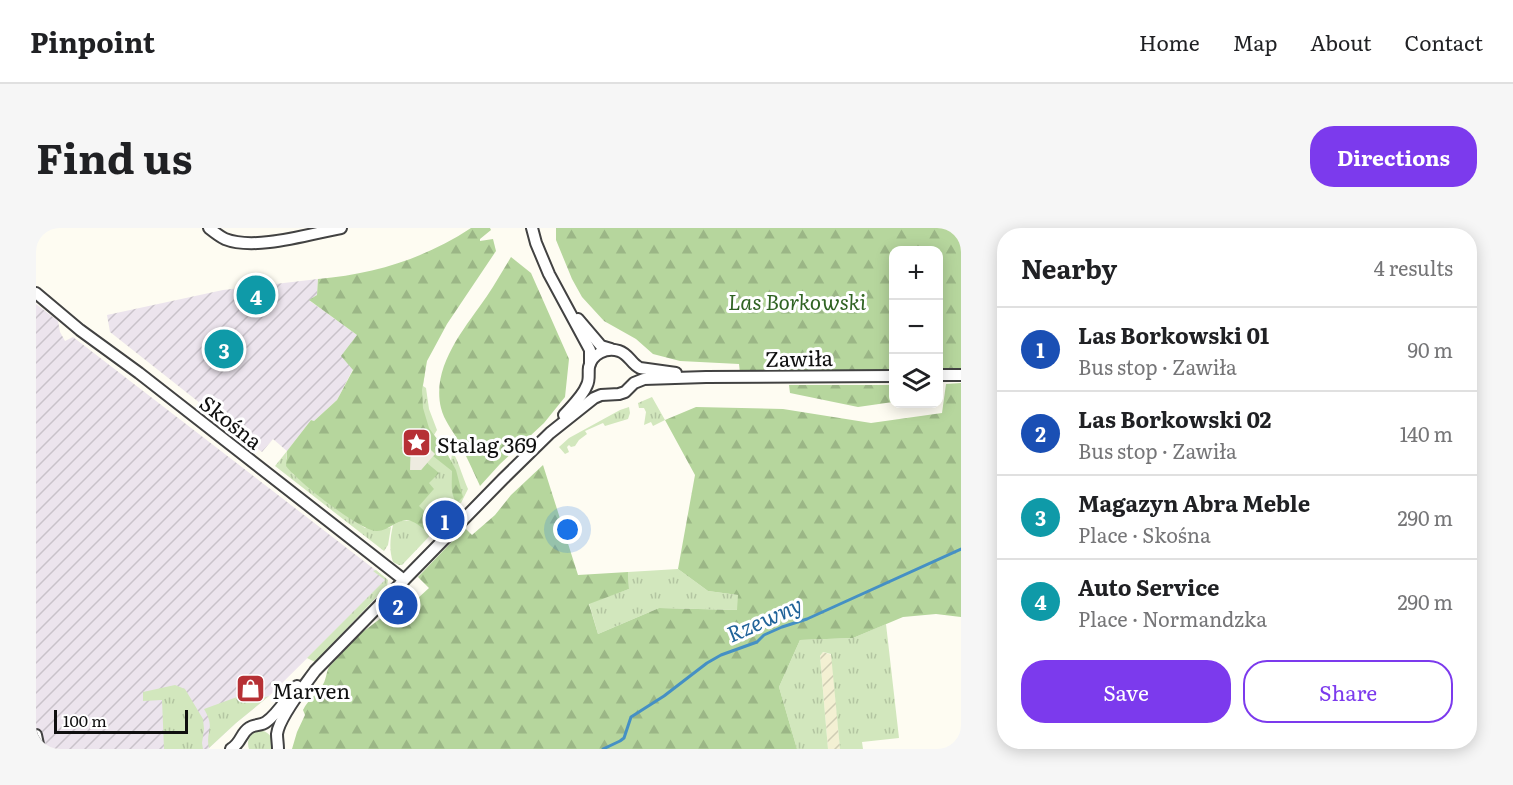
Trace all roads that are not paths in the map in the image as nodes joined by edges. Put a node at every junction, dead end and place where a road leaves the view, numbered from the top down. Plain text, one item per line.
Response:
1 (209, 228) edge
2 (341, 228) edge
3 (532, 228) edge
4 (36, 293) edge
5 (566, 305) junction
6 (611, 350) junction
7 (632, 362) junction
8 (589, 369) junction
9 (943, 375) edge
10 (961, 375) edge
11 (889, 376) edge
12 (706, 377) junction
13 (631, 385) junction
14 (607, 395) junction
15 (550, 433) junction
16 (404, 580) junction
17 (315, 671) junction
18 (260, 724) junction
19 (36, 735) edge
20 (277, 737) junction
21 (242, 744) edge
22 (39, 749) edge
23 (231, 749) edge
24 (278, 749) edge

1 - 2 street
3 - 5 street
4 - 16 street, Skośna
5 - 6 street, Zawiła
5 - 8 street
6 - 7 street, Zawiła
6 - 8 street
7 - 12 street, Zawiła
7 - 13 street
8 - 14 street
8 - 15 street, Zawiła
9 - 10 street
11 - 12 street, Zawiła
12 - 13 street, Zawiła
13 - 14 street, Zawiła
14 - 15 street, Zawiła
15 - 16 street, Zawiła
16 - 17 street, Zawiła
17 - 18 street, Zawiła
17 - 20 street, Zawiła
18 - 20 street
18 - 21 street, Zawiła
19 - 22 street
20 - 24 street, Zawiła
21 - 23 street, Zawiła

